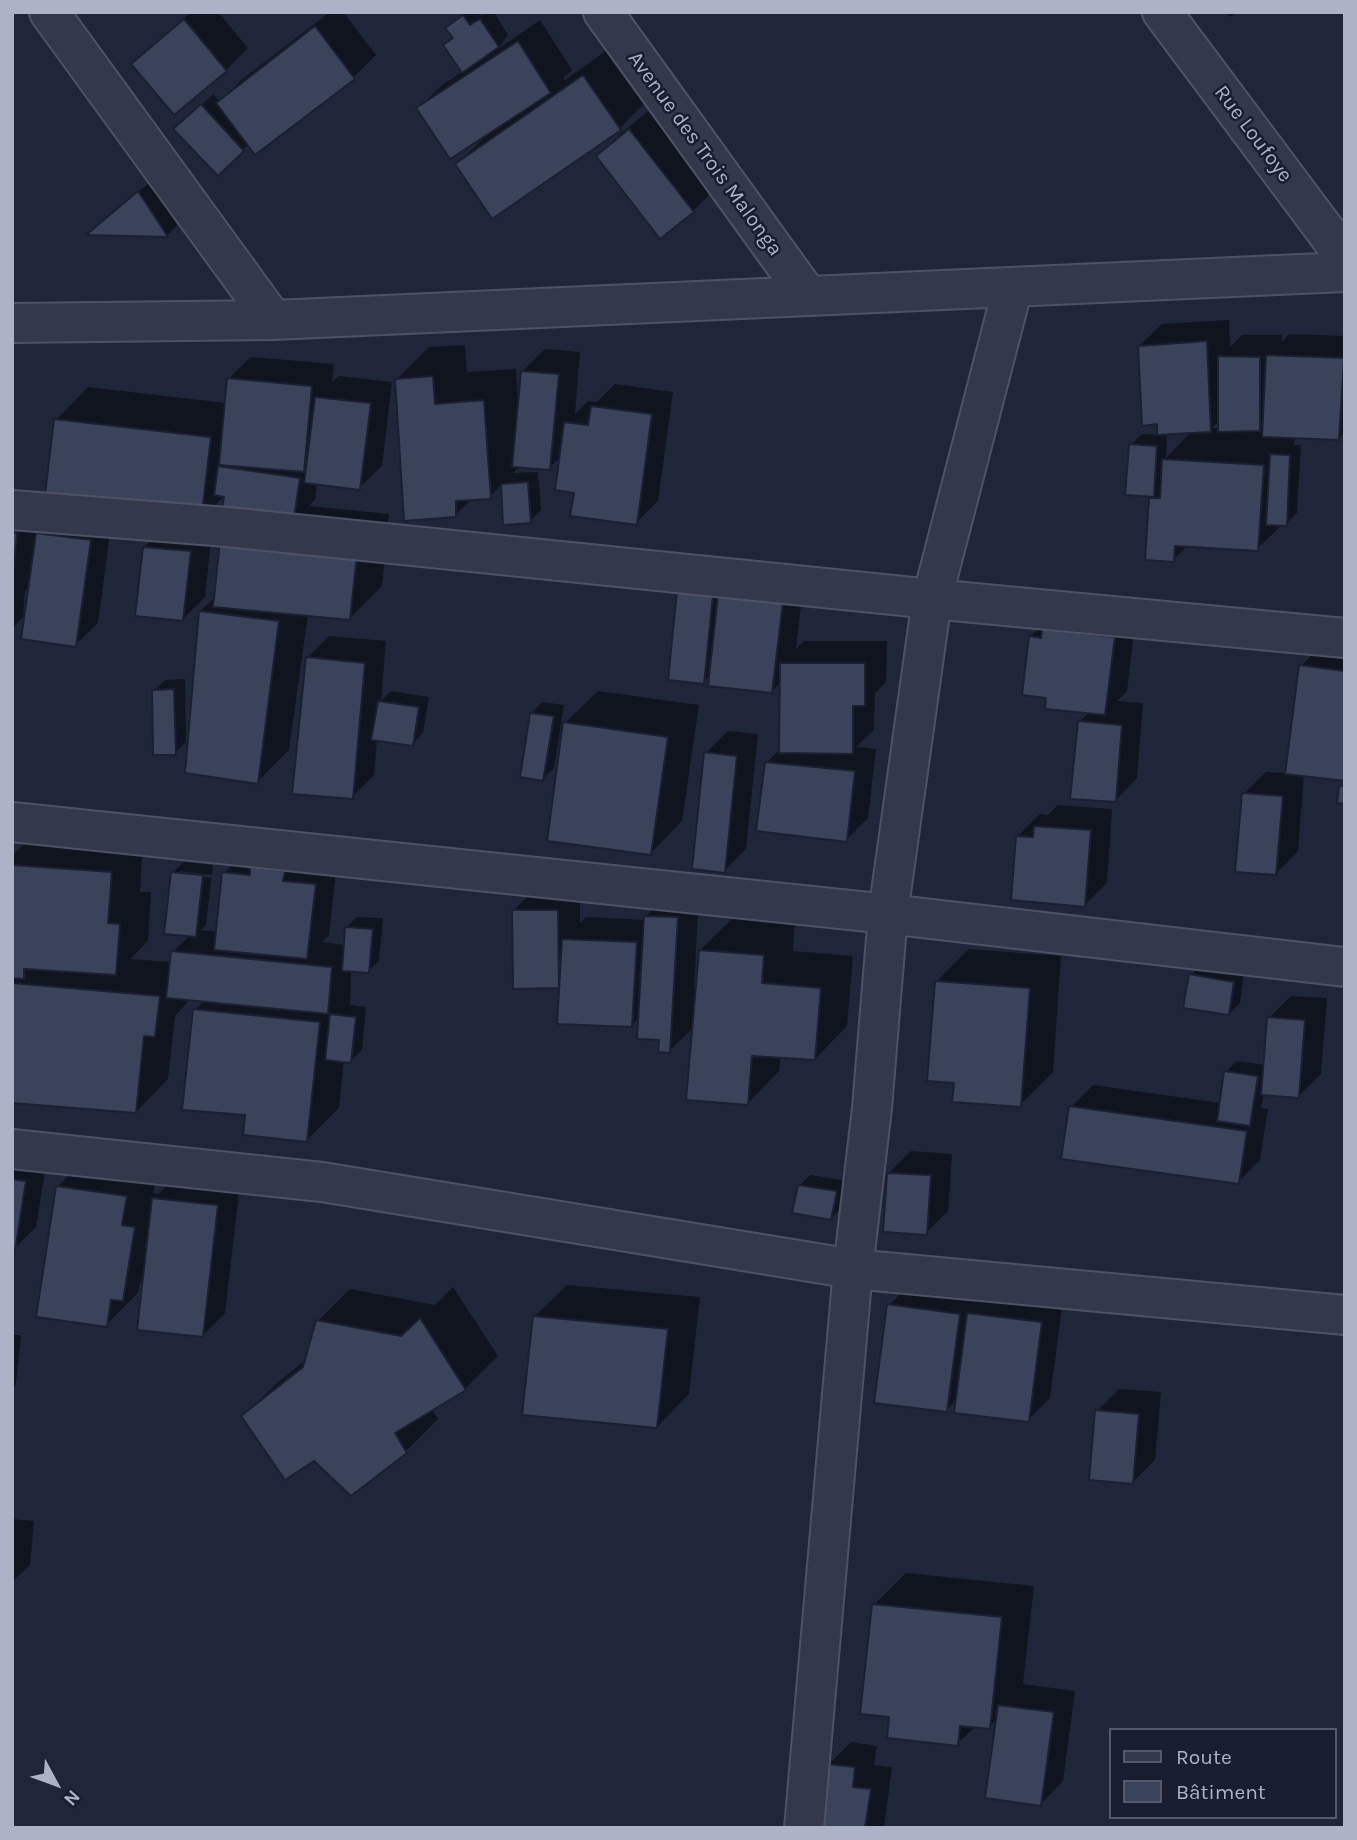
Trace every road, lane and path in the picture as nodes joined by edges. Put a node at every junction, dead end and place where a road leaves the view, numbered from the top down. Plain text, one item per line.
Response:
1 (49, 12) edge
2 (603, 12) edge
3 (1162, 12) edge
4 (1345, 257) edge
5 (1345, 272) edge
6 (1013, 287) junction
7 (808, 296) junction
8 (273, 320) junction
9 (12, 323) edge
10 (12, 510) edge
11 (932, 599) junction
12 (1345, 638) edge
13 (12, 822) edge
14 (888, 914) junction
15 (1345, 967) edge
16 (12, 1149) edge
17 (853, 1269) junction
18 (1345, 1315) edge
19 (804, 1828) edge

1 - 8 street
2 - 7 street, Avenue des Trois Malonga
3 - 4 street, Rue Loufoye
5 - 6 street
6 - 7 street
6 - 11 street
7 - 8 street
8 - 9 street
10 - 11 street
11 - 12 street
11 - 14 street
13 - 14 street
14 - 15 street
14 - 17 street
16 - 17 street
17 - 18 street
17 - 19 street

